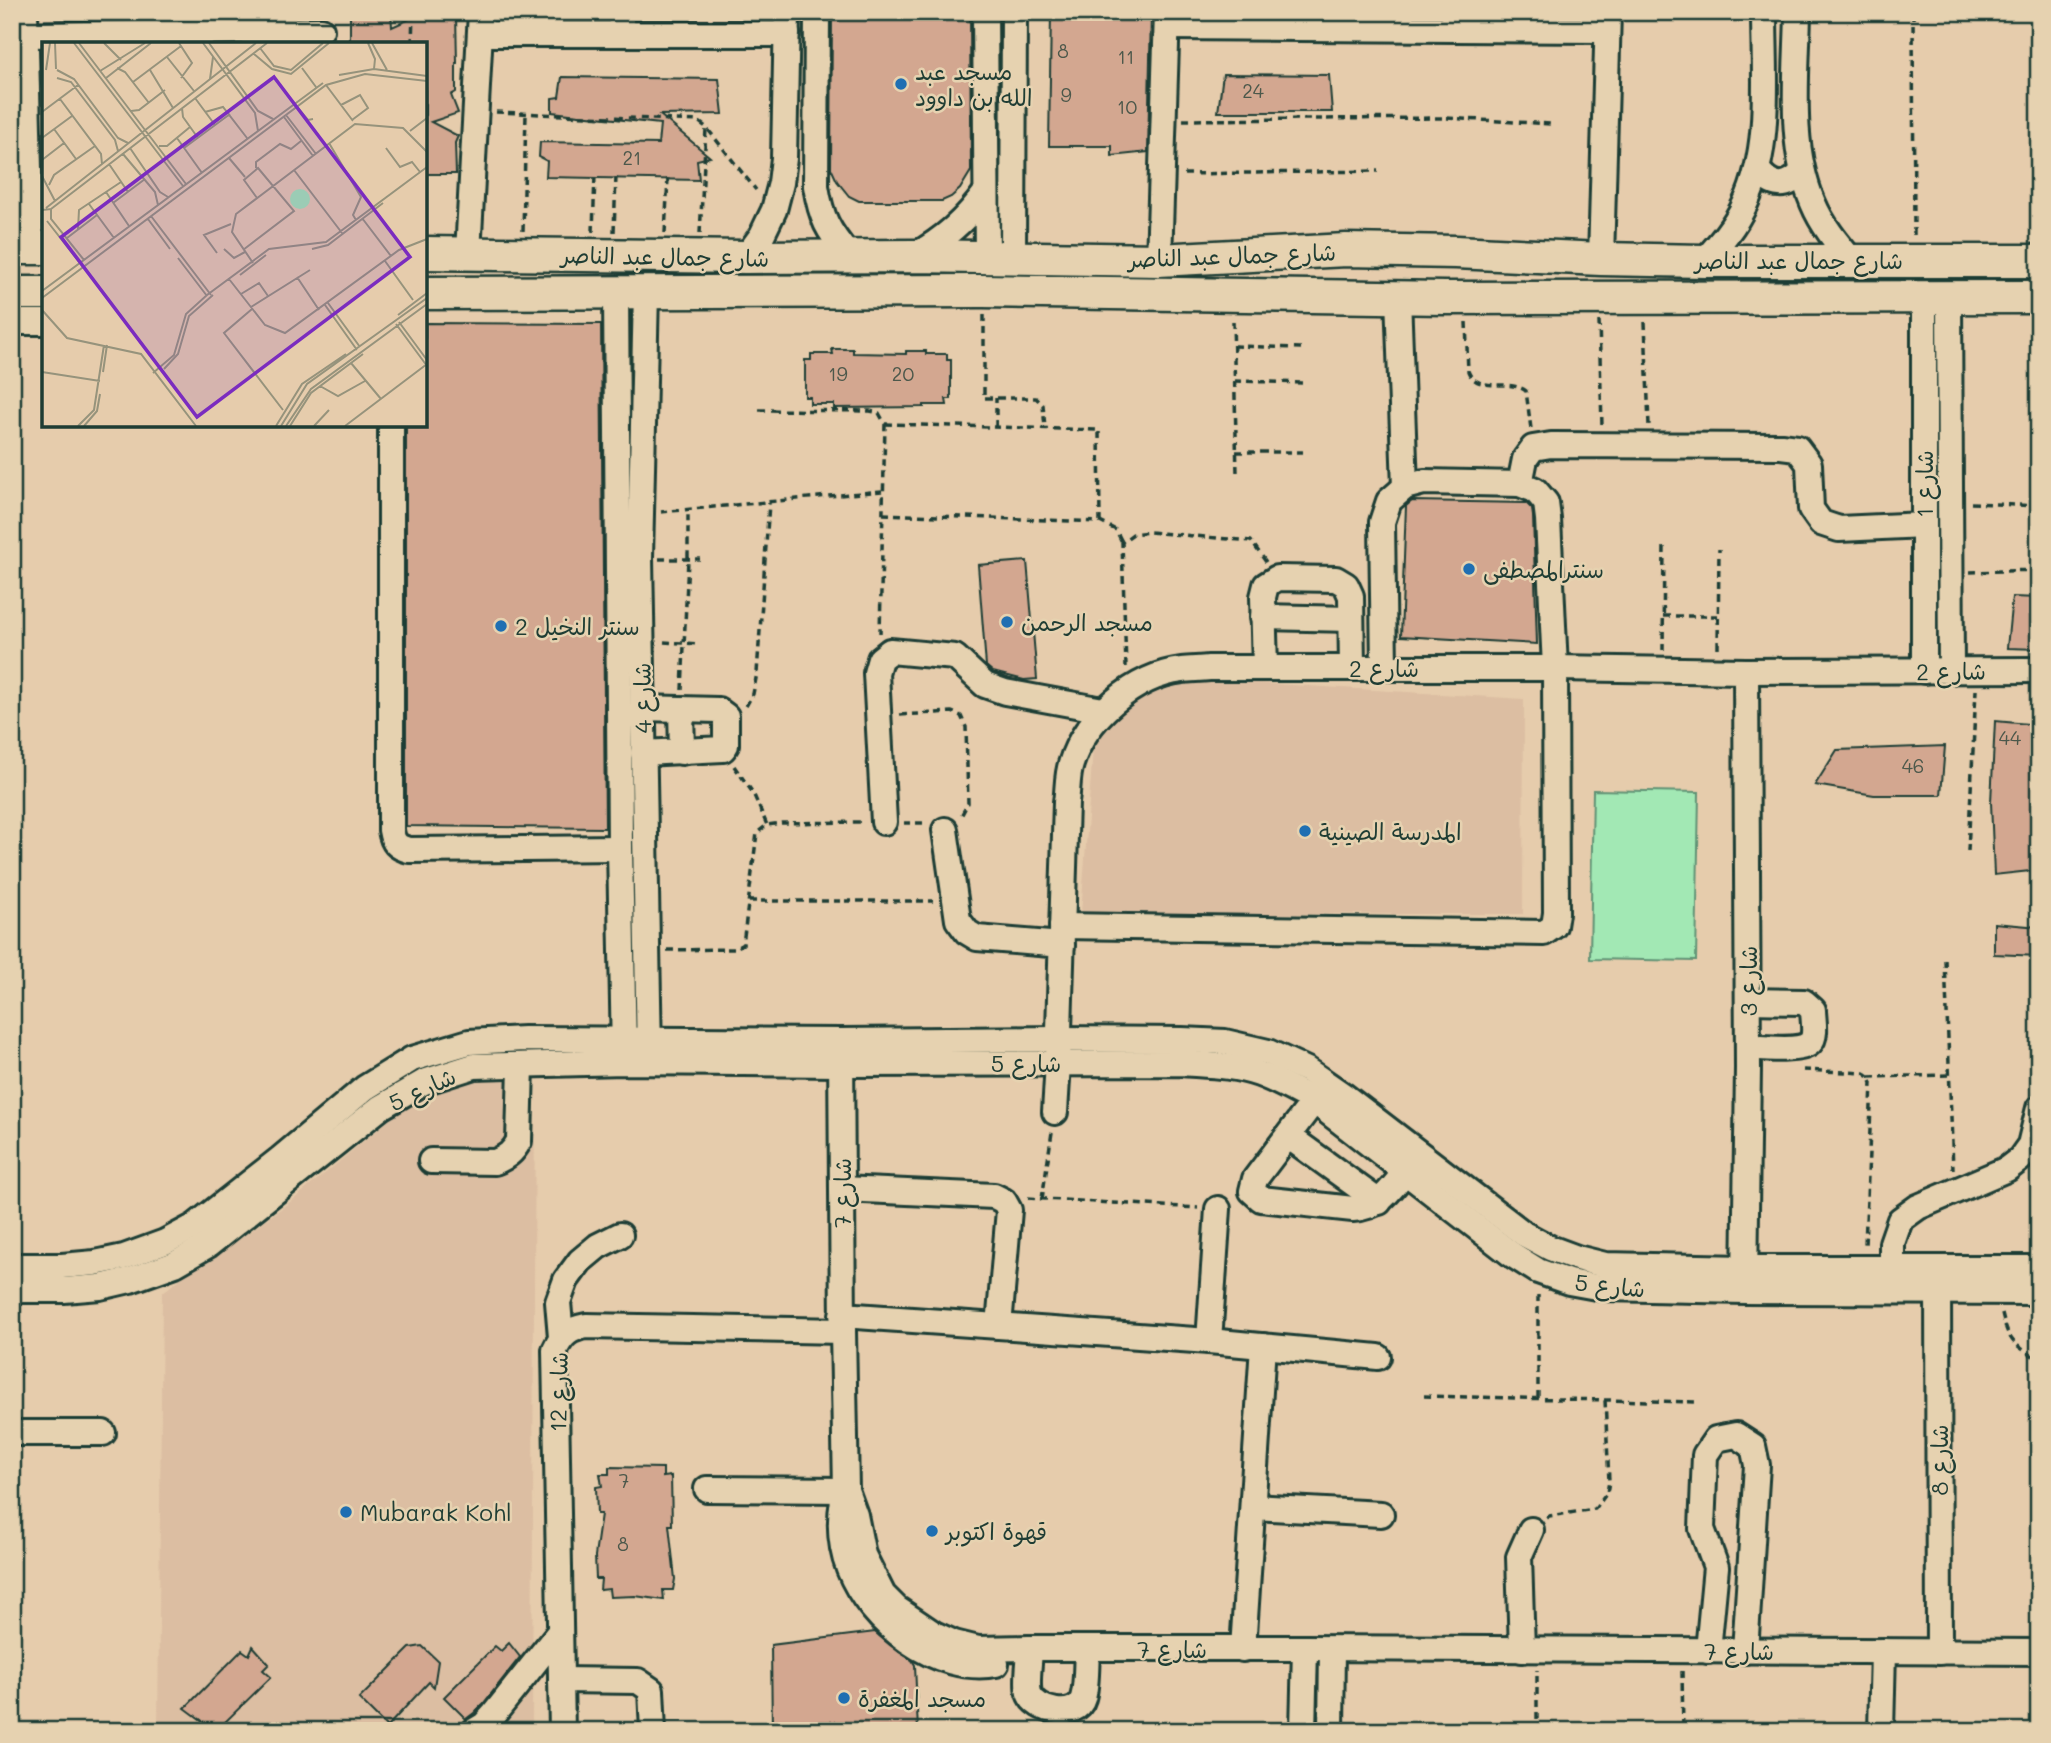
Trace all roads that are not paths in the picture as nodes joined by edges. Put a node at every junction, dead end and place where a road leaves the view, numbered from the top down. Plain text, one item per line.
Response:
1 (817, 12) edge
2 (985, 12) edge
3 (1014, 12) edge
4 (1764, 12) edge
5 (1798, 12) edge
6 (1167, 20) edge
7 (1305, 20) edge
8 (1464, 21) edge
9 (1607, 21) edge
10 (146, 23) edge
11 (480, 23) edge
12 (621, 23) edge
13 (787, 23) edge
14 (25, 24) edge
15 (321, 29) edge
16 (1758, 170) junction
17 (1802, 172) junction
18 (781, 183) junction
19 (816, 186) junction
20 (986, 192) junction
21 (29, 248) edge
22 (1346, 250) junction
23 (1456, 252) junction
24 (427, 253) edge
25 (468, 253) junction
26 (849, 256) junction
27 (914, 256) junction
28 (746, 257) junction
29 (1000, 258) junction
30 (1601, 259) junction
31 (1159, 260) junction
32 (1704, 261) junction
33 (1852, 261) junction
34 (2039, 261) edge
35 (631, 291) junction
36 (12, 293) edge
37 (42, 293) edge
38 (427, 293) edge
39 (1349, 295) junction
40 (1398, 297) junction
41 (1936, 297) junction
42 (2039, 297) edge
43 (1455, 298) junction
44 (12, 322) edge
45 (42, 322) edge
46 (391, 427) edge
47 (1520, 484) junction
48 (1405, 487) junction
49 (1924, 525) junction
50 (1263, 617) junction
51 (1351, 619) junction
52 (1265, 668) junction
53 (1352, 668) junction
54 (1384, 668) junction
55 (1555, 668) junction
56 (2039, 670) edge
57 (1746, 671) junction
58 (1924, 671) junction
59 (1951, 671) junction
60 (642, 708) junction
61 (681, 709) junction
62 (1103, 710) junction
63 (681, 752) junction
64 (643, 753) junction
65 (884, 822) road end
66 (945, 830) road end
67 (620, 848) junction
68 (1062, 936) junction
69 (1748, 1001) junction
70 (1748, 1047) junction
71 (636, 1050) junction
72 (1059, 1051) junction
73 (841, 1052) junction
74 (521, 1065) junction
75 (1314, 1101) junction
76 (2039, 1108) edge
77 (1055, 1112) road end
78 (1288, 1136) junction
79 (430, 1161) dead end
80 (1406, 1171) junction
81 (842, 1189) junction
82 (1379, 1202) junction
83 (1218, 1209) road end
84 (620, 1235) dead end
85 (12, 1266) edge
86 (1892, 1268) junction
87 (2039, 1268) edge
88 (1745, 1279) junction
89 (1938, 1280) junction
90 (12, 1290) edge
91 (2039, 1292) edge
92 (842, 1323) junction
93 (999, 1326) junction
94 (561, 1337) junction
95 (1209, 1341) junction
96 (1264, 1346) junction
97 (1378, 1357) dead end
98 (12, 1433) edge
99 (103, 1433) dead end
100 (708, 1489) dead end
101 (846, 1490) junction
102 (1253, 1507) junction
103 (1381, 1514) dead end
104 (1531, 1530) road end
105 (560, 1631) junction
106 (1030, 1648) junction
107 (1087, 1648) junction
108 (1305, 1648) junction
109 (1244, 1649) junction
110 (1332, 1649) junction
111 (1530, 1650) junction
112 (1708, 1651) junction
113 (1745, 1651) junction
114 (1883, 1651) junction
115 (1939, 1652) junction
116 (2039, 1652) edge
117 (561, 1680) junction
118 (474, 1731) edge
119 (562, 1731) edge
120 (653, 1731) edge
121 (1303, 1731) edge
122 (1331, 1731) edge
123 (1881, 1731) edge

1 - 19 street
2 - 20 street
3 - 29 street
4 - 16 street
5 - 17 street
6 - 7 street
6 - 31 street
7 - 8 street
8 - 9 street
9 - 30 street
10 - 14 street
10 - 15 street
11 - 12 street
11 - 25 street
12 - 13 street
13 - 18 street
14 - 21 street
16 - 17 street
16 - 32 street
17 - 33 street
18 - 19 street
18 - 28 street
19 - 26 street
20 - 27 street
20 - 29 street
22 - 23 main road, شارع جمال عبد الناصر
22 - 31 main road, شارع جمال عبد الناصر
22 - 39 main road
23 - 30 main road, شارع جمال عبد الناصر
23 - 43 main road
24 - 25 main road, شارع جمال عبد الناصر
25 - 28 main road, شارع جمال عبد الناصر
26 - 27 main road, شارع جمال عبد الناصر
26 - 28 main road, شارع جمال عبد الناصر
27 - 29 main road, شارع جمال عبد الناصر
29 - 31 main road, شارع جمال عبد الناصر
30 - 32 main road, شارع جمال عبد الناصر
32 - 33 main road, شارع جمال عبد الناصر
33 - 34 main road, شارع جمال عبد الناصر
35 - 38 main road, شارع جمال عبد الناصر
35 - 39 main road, شارع جمال عبد الناصر
35 - 60 street, شارع 4
35 - 67 street, شارع 4
36 - 37 main road
39 - 40 main road, شارع جمال عبد الناصر
40 - 43 main road, شارع جمال عبد الناصر
40 - 48 street
41 - 42 main road, شارع جمال عبد الناصر
41 - 43 main road, شارع جمال عبد الناصر
41 - 49 street, شارع 1
41 - 59 street, شارع 1
44 - 45 street
46 - 67 street
47 - 48 street
47 - 49 street
47 - 55 street
48 - 54 street
49 - 58 street, شارع 1
50 - 51 street
50 - 51 street
50 - 52 street
51 - 53 street
52 - 53 street, شارع 2
52 - 62 street, شارع 2
53 - 54 street, شارع 2
54 - 55 street, شارع 2
55 - 57 street, شارع 2
55 - 68 street
56 - 59 street, شارع 2
57 - 58 street, شارع 2
57 - 69 street, شارع 3
58 - 59 street, شارع 2
60 - 61 street
60 - 64 street, شارع 4
61 - 63 street
61 - 63 street
62 - 65 street
62 - 68 street, شارع 2
63 - 64 street
64 - 71 street, شارع 4
66 - 68 street
67 - 71 street, شارع 4
68 - 72 street, شارع 2
69 - 70 street, شارع 3
69 - 70 street
70 - 88 street, شارع 3
71 - 73 street, شارع 5
71 - 74 street, شارع 5
71 - 85 street, شارع 5
72 - 73 street, شارع 5
72 - 75 street, شارع 5
72 - 77 street, شارع 2
72 - 88 street, شارع 5
73 - 81 street, شارع 7
74 - 79 street
74 - 90 street, شارع 5
75 - 78 street
75 - 80 street, شارع 5
76 - 86 street
78 - 82 street
78 - 82 street
80 - 82 street
80 - 88 street, شارع 5
81 - 92 street, شارع 7
81 - 93 street
83 - 95 street
84 - 94 street
86 - 88 street, شارع 5
86 - 89 street, شارع 5
87 - 89 street, شارع 5
88 - 89 street, شارع 5
89 - 91 street, شارع 5
89 - 115 street, شارع 8
92 - 93 street, شارع 12
92 - 94 street, شارع 12
92 - 101 street, شارع 7
93 - 95 street, شارع 12
94 - 105 street, شارع 12
95 - 96 street, شارع 12
96 - 97 street, شارع 12
96 - 102 street
98 - 99 street
100 - 101 street
101 - 106 street, شارع 7
101 - 106 street
102 - 103 street
102 - 109 street
104 - 111 street
105 - 117 street, شارع 12
105 - 118 street
106 - 107 street, شارع 7
106 - 107 street
107 - 109 street, شارع 7
108 - 109 street, شارع 7
108 - 110 street, شارع 7
108 - 121 street
110 - 111 street, شارع 7
110 - 122 street
111 - 112 street, شارع 7
112 - 113 street, شارع 7
112 - 113 street
113 - 114 street, شارع 7
114 - 115 street, شارع 7
114 - 123 street
115 - 116 street, شارع 7
117 - 119 street, شارع 12
117 - 120 street

